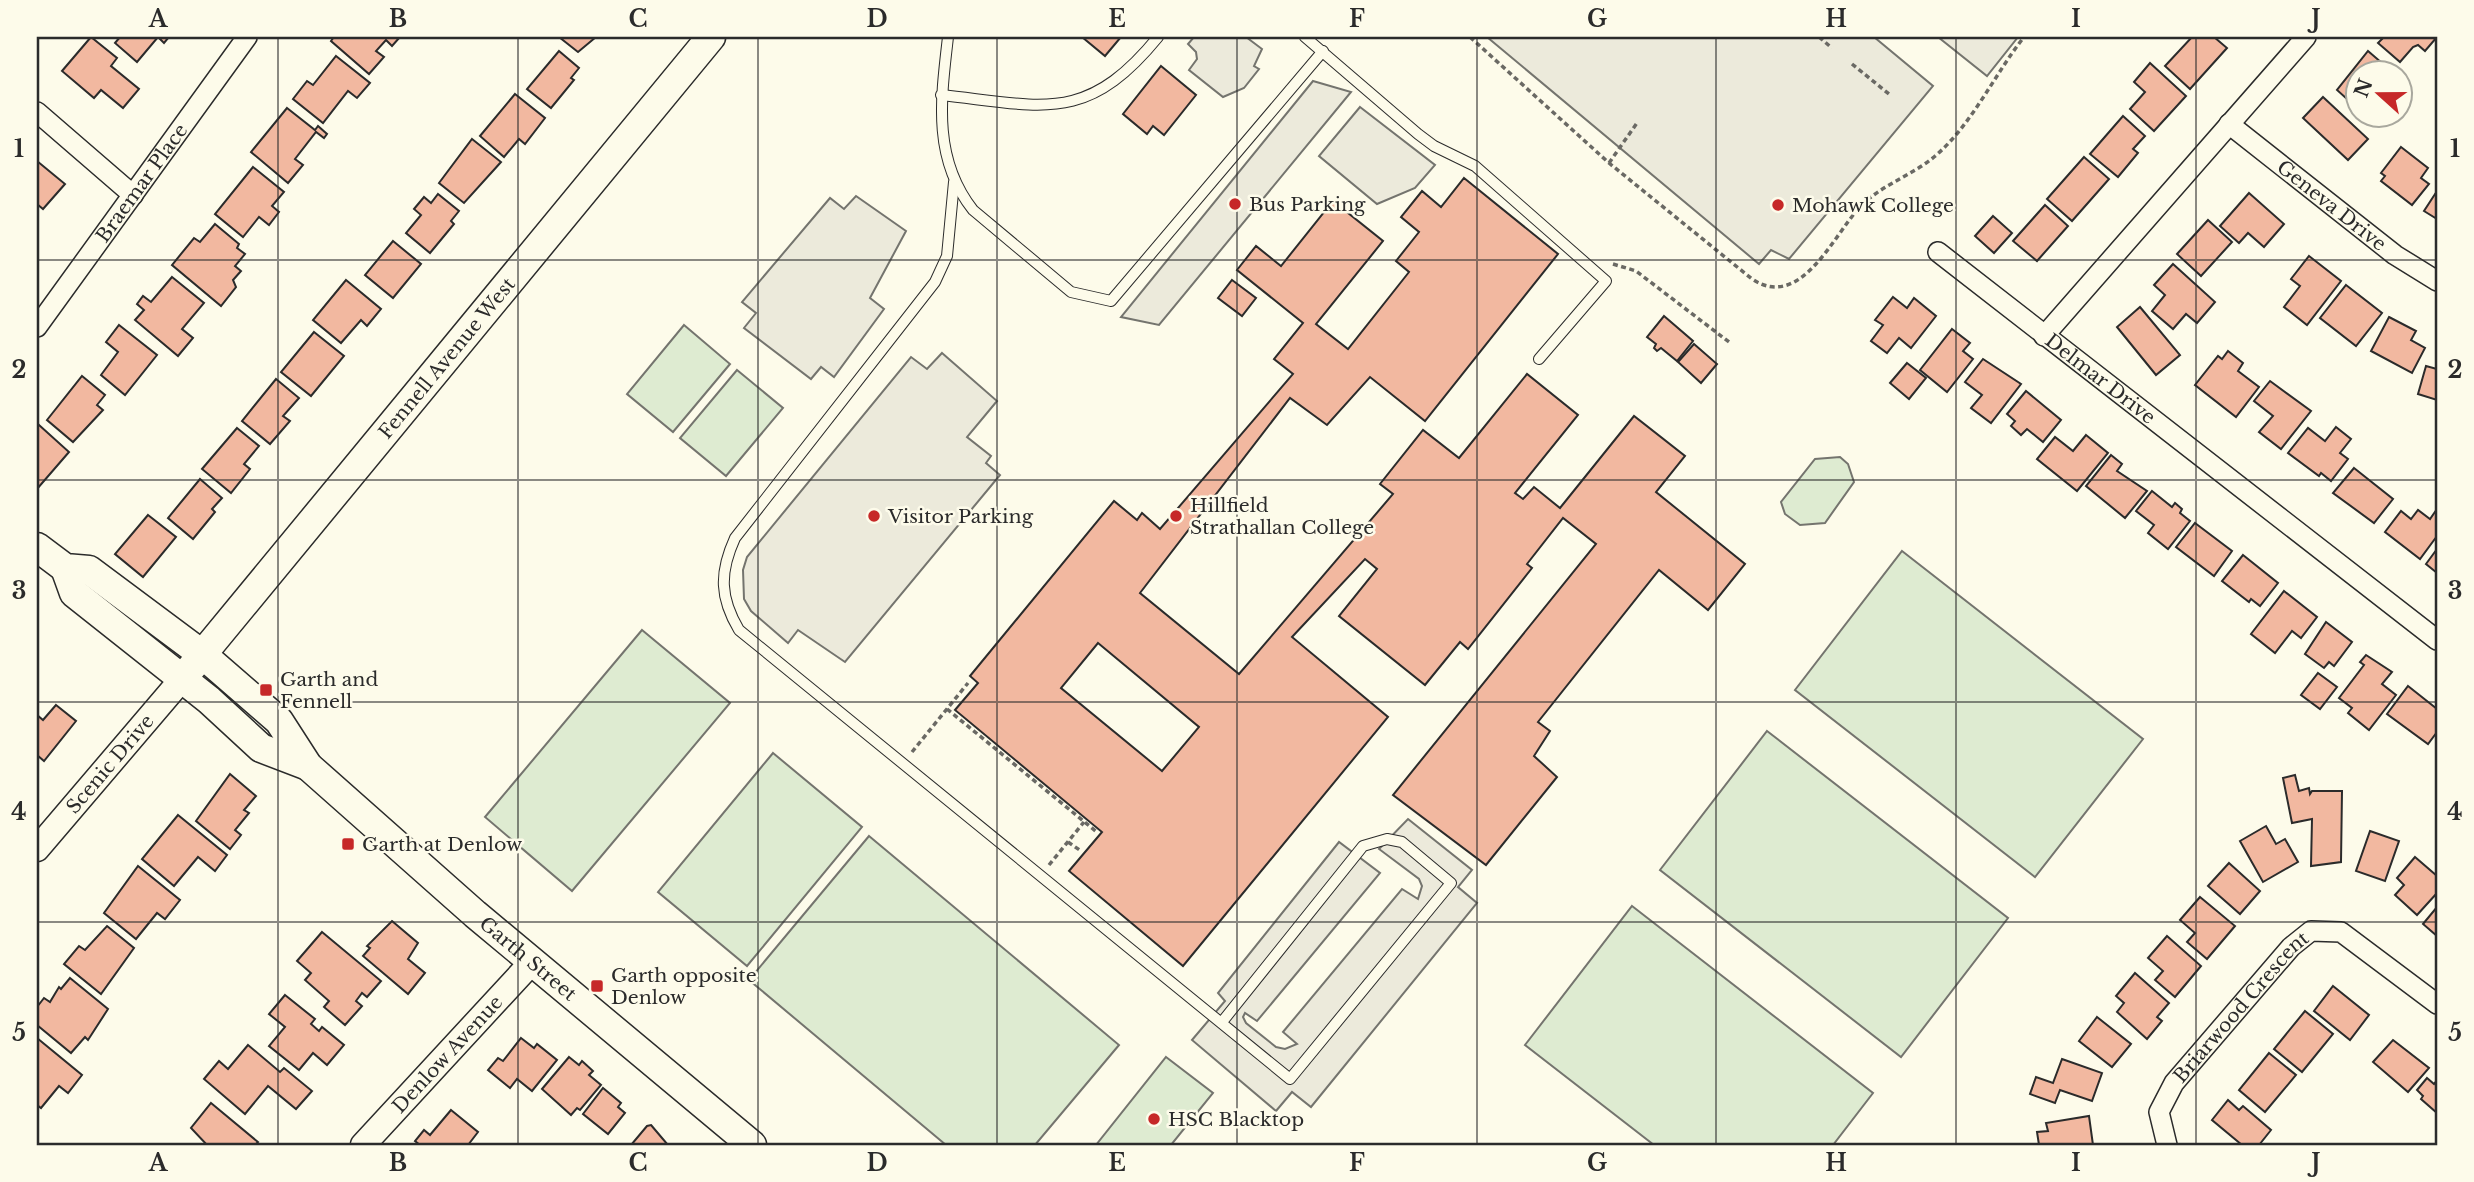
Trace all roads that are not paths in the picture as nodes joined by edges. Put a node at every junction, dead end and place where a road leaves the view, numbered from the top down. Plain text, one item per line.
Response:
1 (247, 37) edge
2 (711, 37) edge
3 (948, 37) edge
4 (1158, 37) edge
5 (1305, 37) edge
6 (2306, 37) edge
7 (1323, 51) junction
8 (942, 95) junction
9 (37, 112) edge
10 (2229, 124) junction
11 (954, 182) junction
12 (133, 195) junction
13 (1938, 252) dead end
14 (2437, 282) edge
15 (37, 327) edge
16 (2044, 336) junction
17 (1539, 359) dead end
18 (37, 547) edge
19 (65, 568) junction
20 (2437, 640) edge
21 (203, 655) junction
22 (182, 680) junction
23 (308, 765) junction
24 (37, 849) edge
25 (531, 962) junction
26 (2437, 1004) edge
27 (1222, 1022) junction
28 (363, 1145) edge
29 (752, 1145) edge
30 (2167, 1145) edge

1 - 12 street, Braemar Place
2 - 21 main road, Fennell Avenue West
3 - 8 lane
4 - 8 lane
5 - 7 lane
6 - 10 street, Delmar Drive
7 - 11 lane
7 - 17 lane
8 - 11 lane
9 - 12 street
10 - 14 street, Geneva Drive
10 - 16 street, Delmar Drive
11 - 27 lane
12 - 15 street, Braemar Place
13 - 16 street
16 - 20 street, Delmar Drive
18 - 19 main road, Garth Street
19 - 21 main road, Garth Street
19 - 22 main road, Garth Street
21 - 22 main road, Fennell Avenue West
21 - 23 main road, Garth Street
22 - 23 main road, Garth Street
22 - 24 street, Scenic Drive
23 - 25 main road, Garth Street
25 - 28 street, Denlow Avenue
25 - 29 main road, Garth Street
26 - 30 street, Briarwood Crescent
27 - 27 lane

